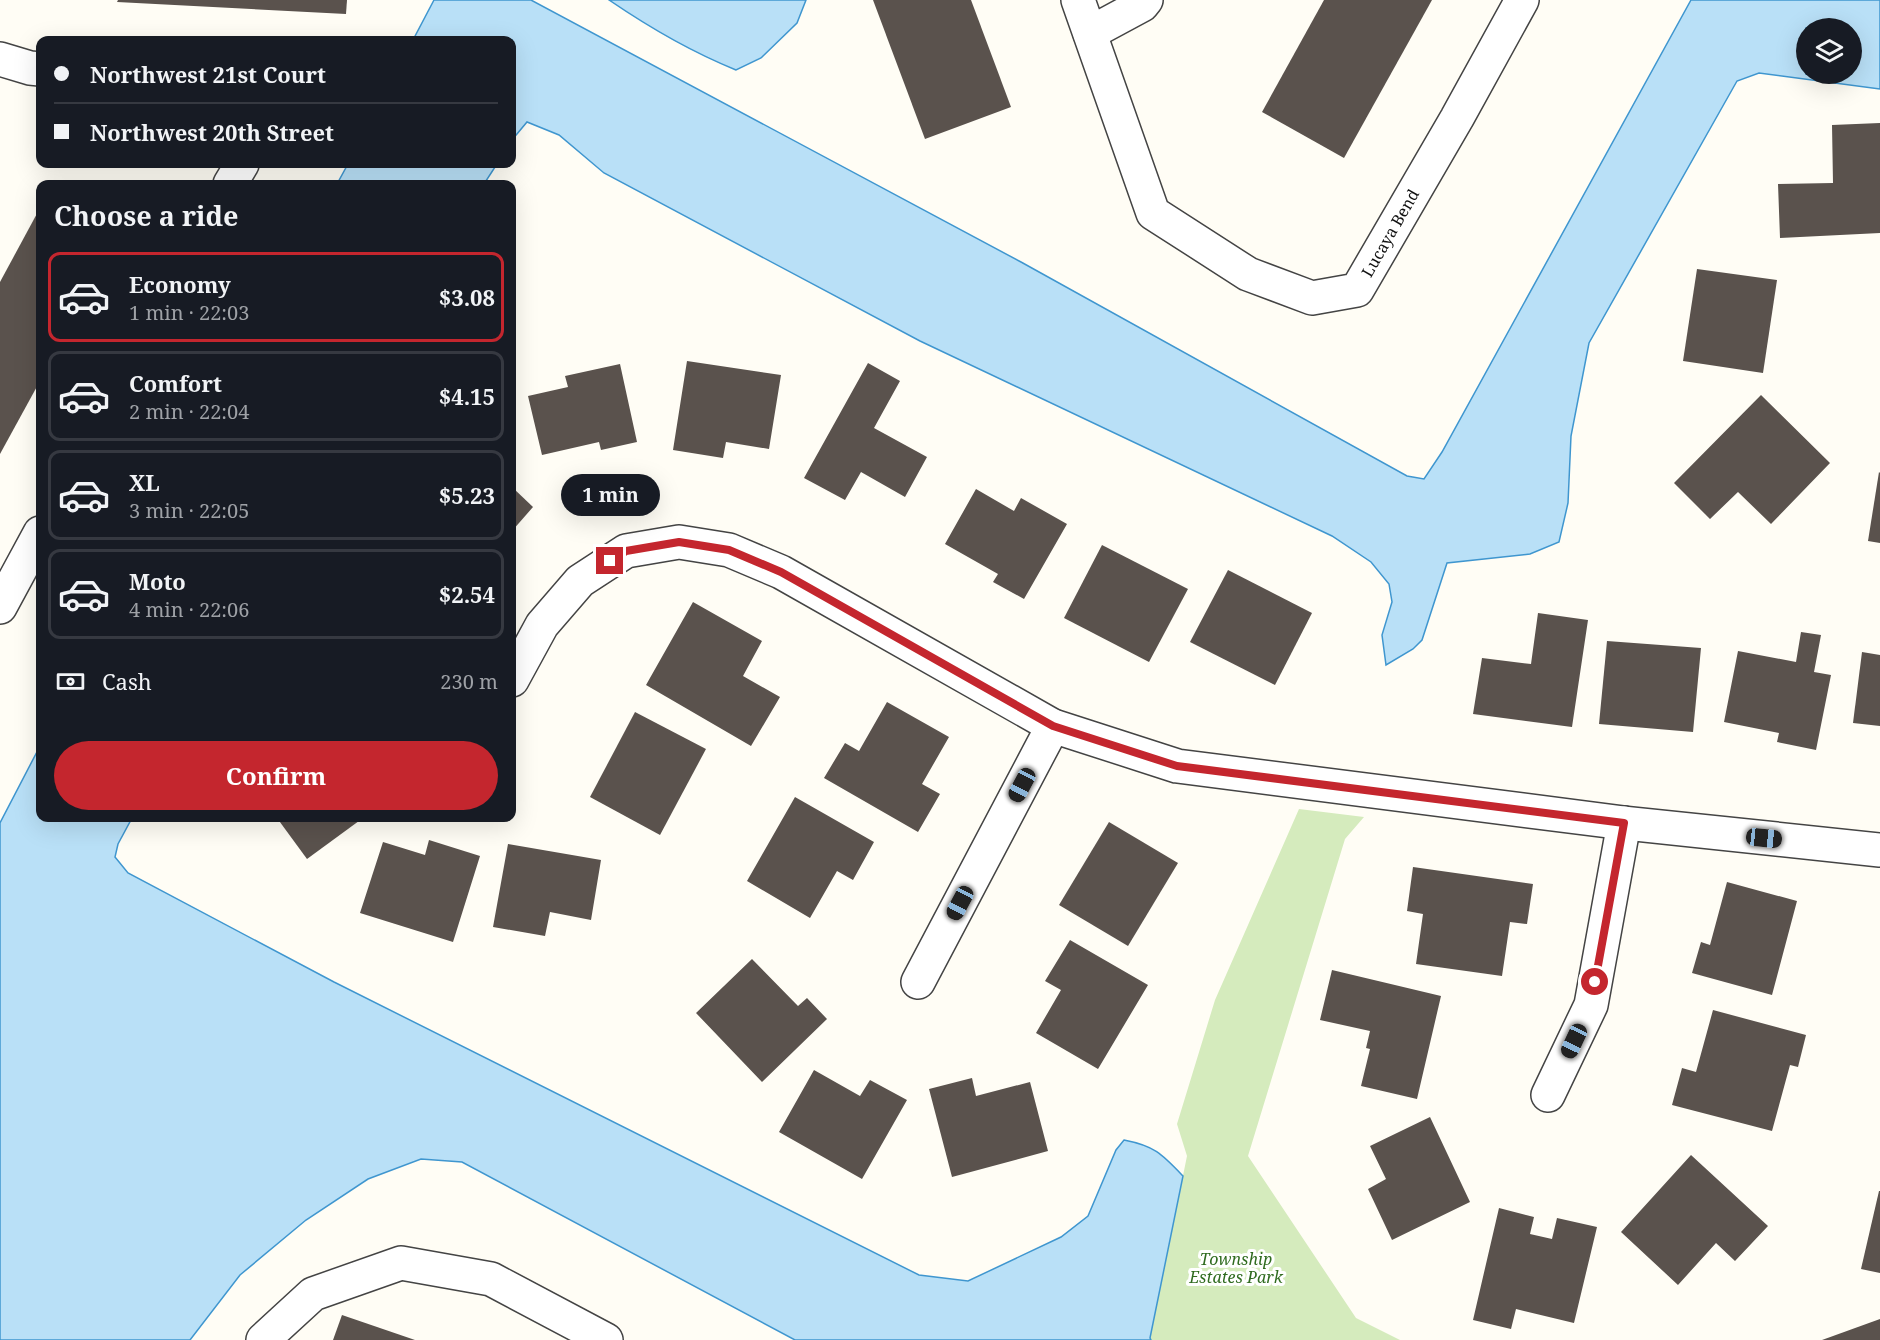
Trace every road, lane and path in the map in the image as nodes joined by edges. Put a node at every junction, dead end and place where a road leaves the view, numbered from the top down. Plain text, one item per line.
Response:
1 (1078, 0) edge
2 (1146, 0) edge
3 (1522, 0) edge
4 (1090, 33) junction
5 (0, 59) edge
6 (36, 69) edge
7 (36, 540) edge
8 (0, 607) edge
9 (516, 673) edge
10 (1053, 726) junction
11 (1624, 823) junction
12 (1880, 850) edge
13 (918, 982) dead end
14 (1548, 1095) dead end
15 (263, 1340) edge
16 (606, 1340) edge

1 - 4 street, Lucaya Bend
2 - 4 street
3 - 4 street, Lucaya Bend
5 - 6 street
7 - 8 street
9 - 10 street
10 - 11 street
10 - 13 street
11 - 12 street
11 - 14 street
15 - 16 street

